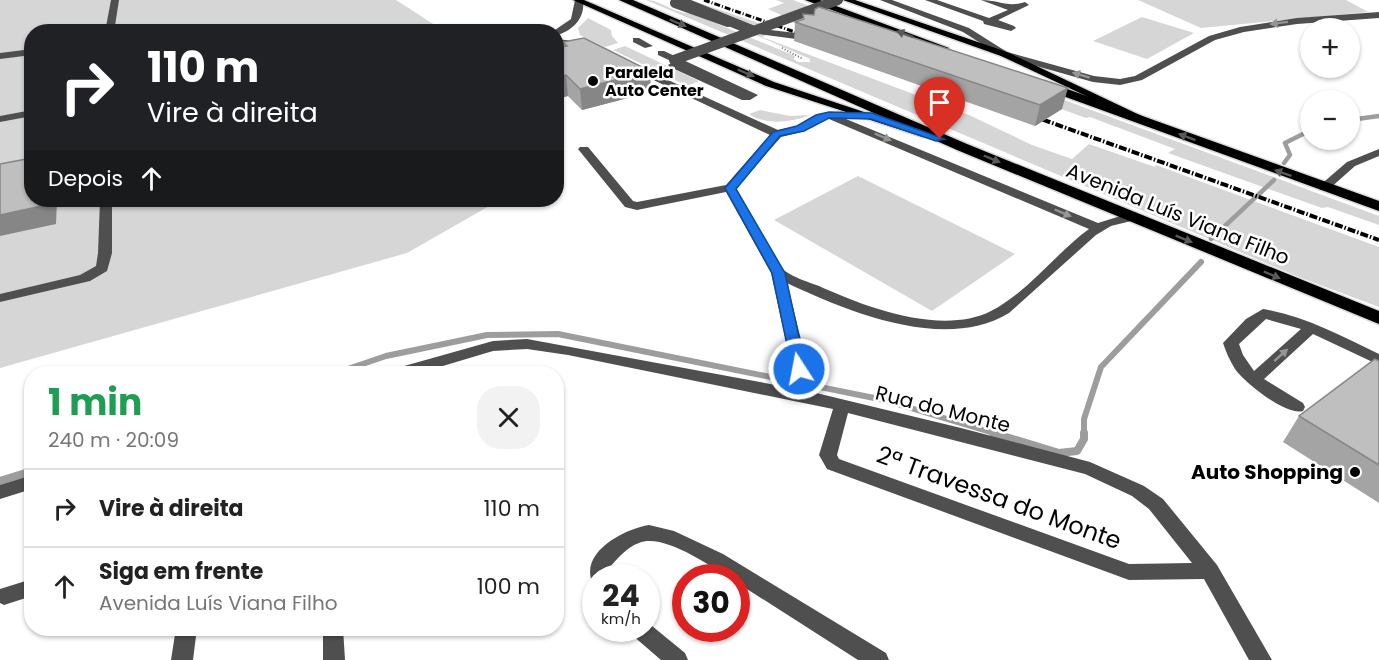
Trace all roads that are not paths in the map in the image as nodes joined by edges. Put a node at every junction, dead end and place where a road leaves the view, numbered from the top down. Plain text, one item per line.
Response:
1 (115, 0) edge
2 (624, 0) edge
3 (810, 0) edge
4 (838, 0) edge
5 (847, 0) edge
6 (885, 0) edge
7 (929, 0) edge
8 (985, 0) edge
9 (578, 1) edge
10 (1016, 5) edge
11 (694, 9) dead end
12 (1379, 15) edge
13 (991, 20) junction
14 (110, 24) edge
15 (570, 26) junction
16 (564, 29) edge
17 (967, 30) junction
18 (754, 31) junction
19 (796, 36) dead end
20 (636, 40) dead end
21 (564, 43) edge
22 (648, 46) dead end
23 (24, 53) edge
24 (661, 53) dead end
25 (955, 53) edge
26 (1004, 54) junction
27 (0, 56) edge
28 (623, 62) edge
29 (673, 62) junction
30 (1023, 77) edge
31 (24, 114) edge
32 (829, 115) junction
33 (872, 116) junction
34 (0, 118) edge
35 (1157, 126) junction
36 (777, 134) junction
37 (962, 147) junction
38 (584, 149) dead end
39 (1379, 152) edge
40 (730, 188) junction
41 (1331, 189) junction
42 (1379, 201) edge
43 (1379, 206) edge
44 (106, 207) edge
45 (1130, 217) junction
46 (1099, 228) junction
47 (778, 273) junction
48 (1303, 288) junction
49 (0, 298) edge
50 (1379, 318) edge
51 (1379, 323) edge
52 (1310, 329) junction
53 (1379, 360) edge
54 (422, 366) edge
55 (1253, 380) junction
56 (800, 383) junction
57 (842, 406) junction
58 (1297, 407) dead end
59 (24, 484) edge
60 (0, 492) edge
61 (600, 564) edge
62 (1210, 571) junction
63 (24, 590) edge
64 (4, 596) dead end
65 (186, 636) edge
66 (333, 636) edge
67 (656, 642) edge
68 (182, 660) edge
69 (334, 660) edge
70 (677, 660) edge
71 (878, 660) edge
72 (1261, 660) edge

1 - 14 street
2 -> 37 highway, Avenida Luís Viana Filho
25 -> 3 highway
4 - 18 street, bridge
5 - 26 main road
6 - 17 street
7 - 13 street
8 - 10 street
9 - 15 street
9 -> 33 main road, Avenida Luís Viana Filho
10 - 13 street
11 - 18 street, bridge
12 -> 26 street
13 - 17 street
13 - 17 street
15 - 16 street
15 - 21 street
17 - 26 street
18 - 19 street
18 - 29 street, bridge
20 - 22 street
23 - 27 street
24 - 29 street
26 - 35 main road
28 - 36 street
29 - 29 street
30 - 35 highway
31 - 34 street
32 - 33 street
32 - 36 street
32 -> 46 street
33 - 37 main road, Avenida Luís Viana Filho
41 -> 35 highway
36 - 40 street
37 -> 45 highway, Avenida Luís Viana Filho
38 - 40 street
39 - 41 street
40 - 47 street
41 - 42 main road
41 - 43 highway
44 - 49 street
45 - 46 street
45 -> 48 highway, Avenida Luís Viana Filho
46 - 47 street
47 - 56 street
48 - 50 highway, Avenida Luís Viana Filho
48 - 51 highway
52 - 53 street
55 -> 52 street
52 - 55 street
54 - 56 street, Rua do Monte
55 - 58 street
56 - 57 street, Rua do Monte
57 - 62 street, Rua do Monte
57 - 62 street, 2ª Travessa do Monte
59 - 60 street
61 - 71 street
62 - 72 street, Rua do Monte
63 - 64 street
65 - 68 street
66 - 69 street
67 - 70 street

